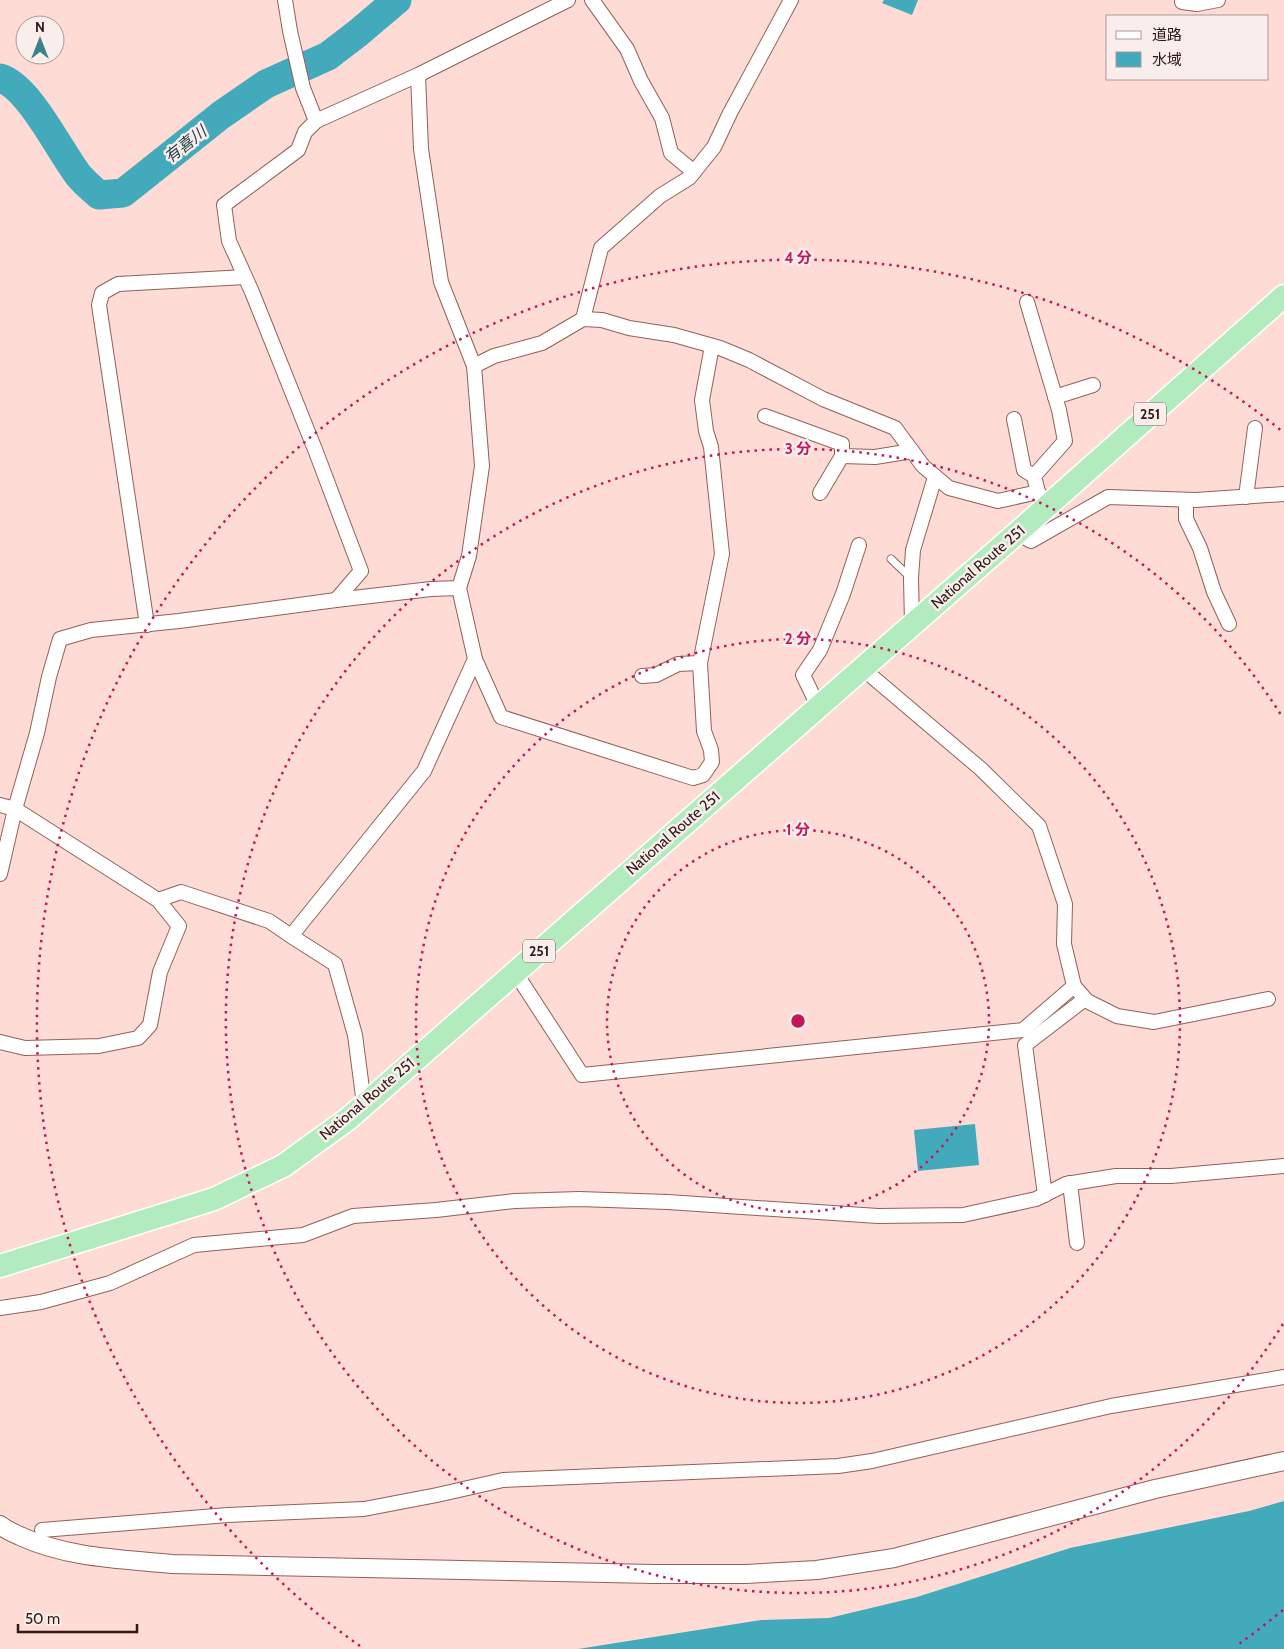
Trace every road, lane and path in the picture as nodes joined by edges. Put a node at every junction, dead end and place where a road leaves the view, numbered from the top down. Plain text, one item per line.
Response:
1 (285, 0) edge
2 (568, 0) edge
3 (592, 0) edge
4 (791, 0) edge
5 (1218, 0) edge
6 (1182, 2) dead end
7 (418, 76) junction
8 (316, 121) junction
9 (694, 172) junction
10 (245, 277) junction
11 (1284, 296) edge
12 (1027, 302) dead end
13 (583, 319) junction
14 (712, 346) junction
15 (474, 366) junction
16 (1094, 385) dead end
17 (1055, 397) junction
18 (766, 416) dead end
19 (1014, 419) dead end
20 (1254, 428) dead end
21 (912, 451) junction
22 (842, 456) junction
23 (1034, 476) junction
24 (936, 477) junction
25 (820, 493) dead end
26 (1284, 494) edge
27 (1246, 497) junction
28 (1043, 499) junction
29 (1186, 500) junction
30 (1017, 533) junction
31 (859, 545) dead end
32 (892, 559) dead end
33 (911, 578) junction
34 (459, 588) junction
35 (336, 600) junction
36 (912, 624) junction
37 (1229, 624) dead end
38 (147, 625) junction
39 (474, 658) junction
40 (700, 663) junction
41 (862, 668) junction
42 (642, 676) dead end
43 (818, 706) junction
44 (0, 806) edge
45 (15, 809) junction
46 (0, 874) edge
47 (158, 900) junction
48 (291, 936) junction
49 (515, 972) junction
50 (1074, 986) junction
51 (1085, 999) junction
52 (1268, 999) dead end
53 (0, 1042) edge
54 (364, 1104) junction
55 (1284, 1166) edge
56 (1070, 1183) junction
57 (1045, 1195) junction
58 (1077, 1243) dead end
59 (0, 1266) edge
60 (0, 1308) edge
61 (1284, 1377) edge
62 (1284, 1461) edge
63 (0, 1525) edge
64 (42, 1530) dead end

1 - 8 street
2 - 7 street
3 - 9 street
4 - 9 street
5 - 6 street
7 - 8 street
7 - 15 street
8 - 10 street
9 - 13 street
10 - 35 street
10 - 38 street
11 - 28 highway, National Route 251 / 251
12 - 17 street
13 - 14 street
13 - 15 street
14 - 21 street
14 - 40 street
15 - 34 street
16 - 17 street
17 - 23 street
18 - 22 street
19 - 23 street
20 - 27 street
21 - 22 street
21 - 24 street
22 - 25 street
23 - 28 street
24 - 28 street
24 - 33 street
26 - 27 street
27 - 29 street
28 - 30 highway, National Route 251 / 251
29 - 30 street
29 - 37 street
30 - 36 highway, National Route 251 / 251
31 - 43 street
32 - 33 lane
33 - 36 street
34 - 35 street
34 - 39 street
35 - 38 street
36 - 41 highway, National Route 251 / 251
38 - 45 street
39 - 40 street
39 - 48 street
40 - 42 street
41 - 43 highway, National Route 251 / 251
41 - 50 street
43 - 49 highway, National Route 251 / 251
44 - 45 street
45 - 46 street
45 - 47 street
47 - 48 street
47 - 53 street
48 - 54 street
49 - 50 street
49 - 54 highway, National Route 251 / 251
50 - 51 street
51 - 52 street
51 - 57 street
54 - 59 highway, National Route 251 / 251
55 - 56 street
56 - 57 street
56 - 58 street
57 - 60 street
61 - 64 street
62 - 63 street

